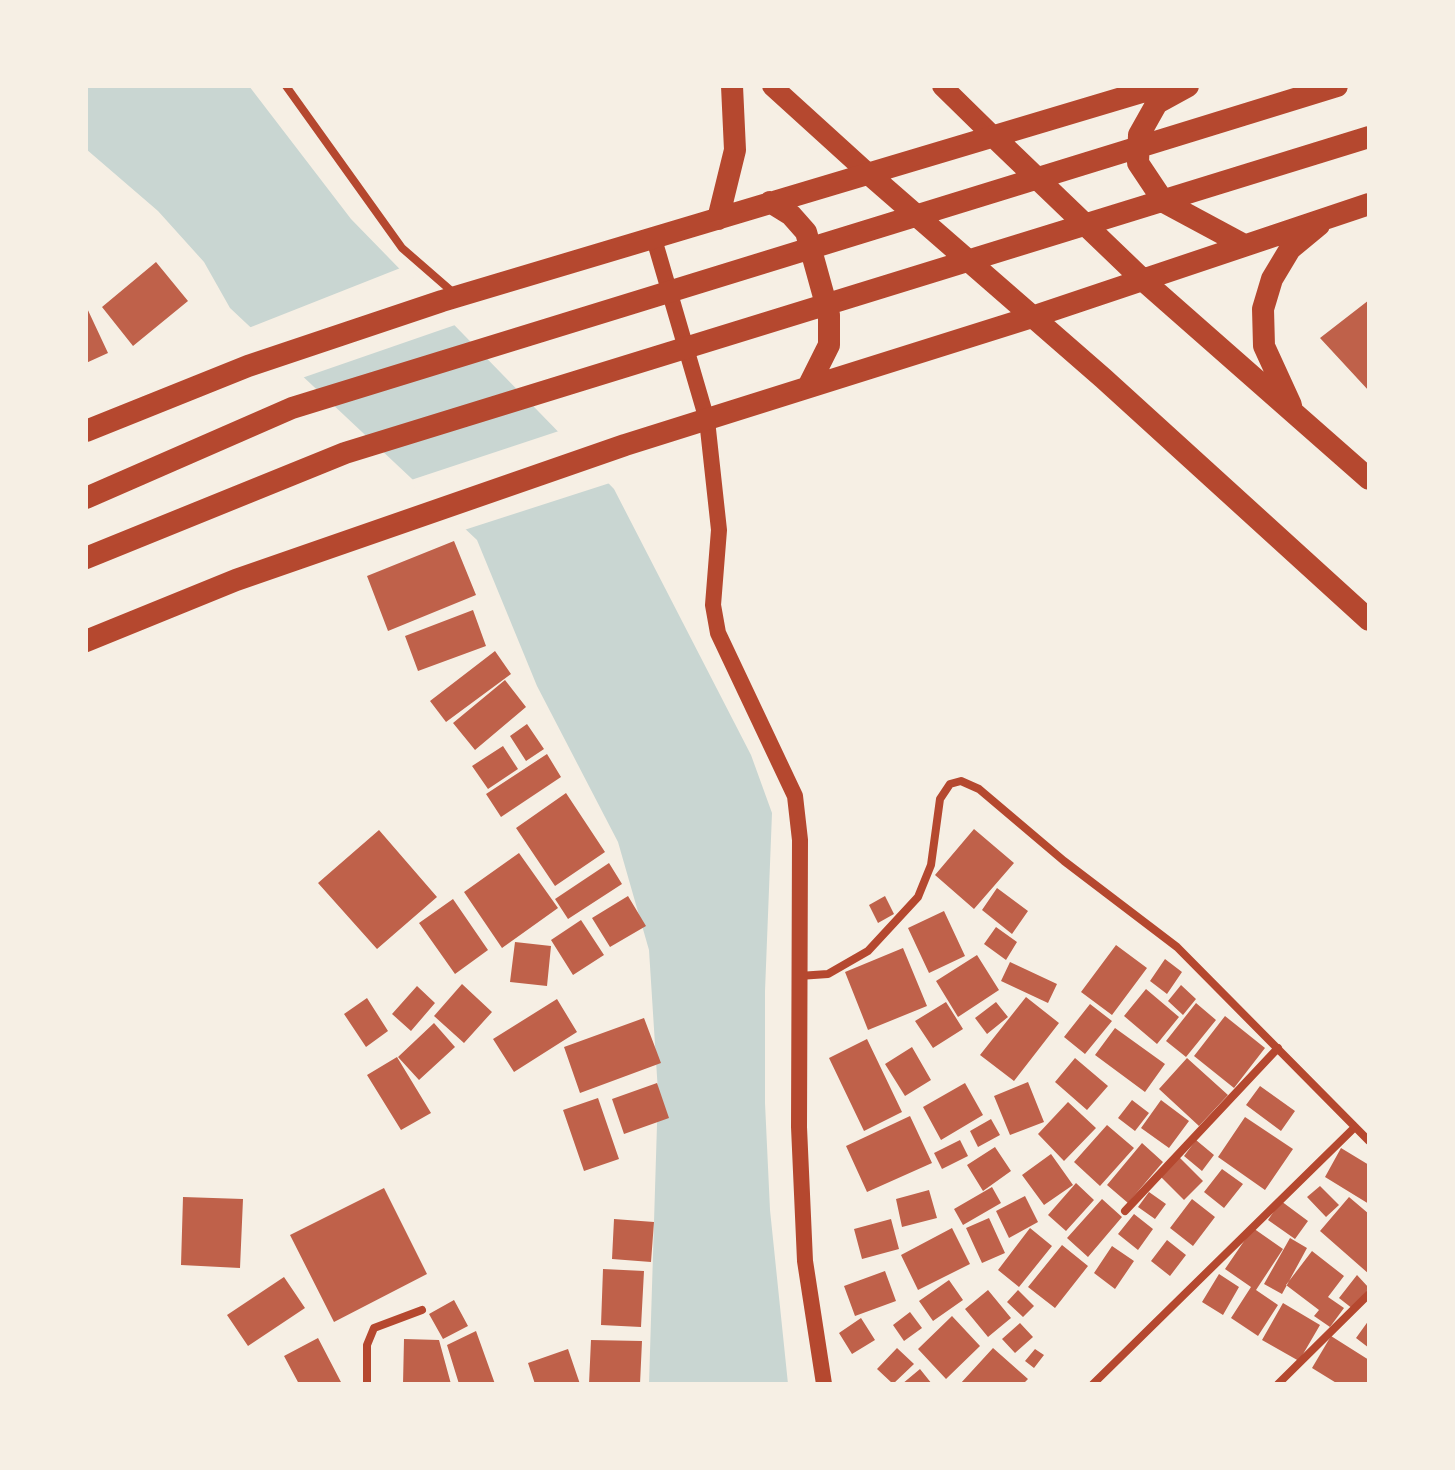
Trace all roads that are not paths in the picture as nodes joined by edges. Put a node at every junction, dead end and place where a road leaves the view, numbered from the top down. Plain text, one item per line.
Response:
1 (286, 86) edge
2 (732, 86) edge
3 (772, 86) edge
4 (942, 86) edge
5 (1162, 86) edge
6 (1188, 86) edge
7 (1337, 86) edge
8 (993, 136) junction
9 (1369, 137) edge
10 (870, 175) junction
11 (770, 202) junction
12 (1369, 204) edge
13 (1331, 216) junction
14 (718, 219) junction
15 (654, 239) junction
16 (1244, 245) junction
17 (1144, 281) junction
18 (450, 299) junction
19 (1032, 317) junction
20 (808, 387) junction
21 (1295, 413) junction
22 (707, 420) junction
23 (86, 431) edge
24 (1369, 479) edge
25 (86, 498) edge
26 (86, 558) edge
27 (1369, 620) edge
28 (86, 641) edge
29 (798, 976) junction
30 (1278, 1048) junction
31 (1355, 1127) junction
32 (1369, 1141) edge
33 (1125, 1211) dead end
34 (1369, 1294) edge
35 (422, 1310) dead end
36 (367, 1384) edge
37 (824, 1384) edge
38 (1093, 1384) edge
39 (1278, 1384) edge

1 - 18 street
2 - 14 highway
3 - 10 main road
4 - 8 main road
5 - 8 highway
6 - 16 highway
7 - 25 highway
8 - 10 highway
8 - 17 highway
9 - 26 highway
10 - 11 highway
10 - 19 highway
11 - 14 highway
11 - 20 highway
12 - 13 highway
13 - 16 highway
13 - 21 highway
14 - 15 highway
15 - 18 highway
15 - 22 main road
16 - 17 highway
17 - 19 highway
17 - 21 highway
18 - 23 highway
19 - 20 highway
19 - 27 highway
20 - 22 highway
21 - 24 highway
22 - 28 highway
22 - 29 main road
29 - 30 street
29 - 37 main road
30 - 31 street
30 - 33 street
31 - 32 street
31 - 38 street
34 - 39 street
35 - 36 street

